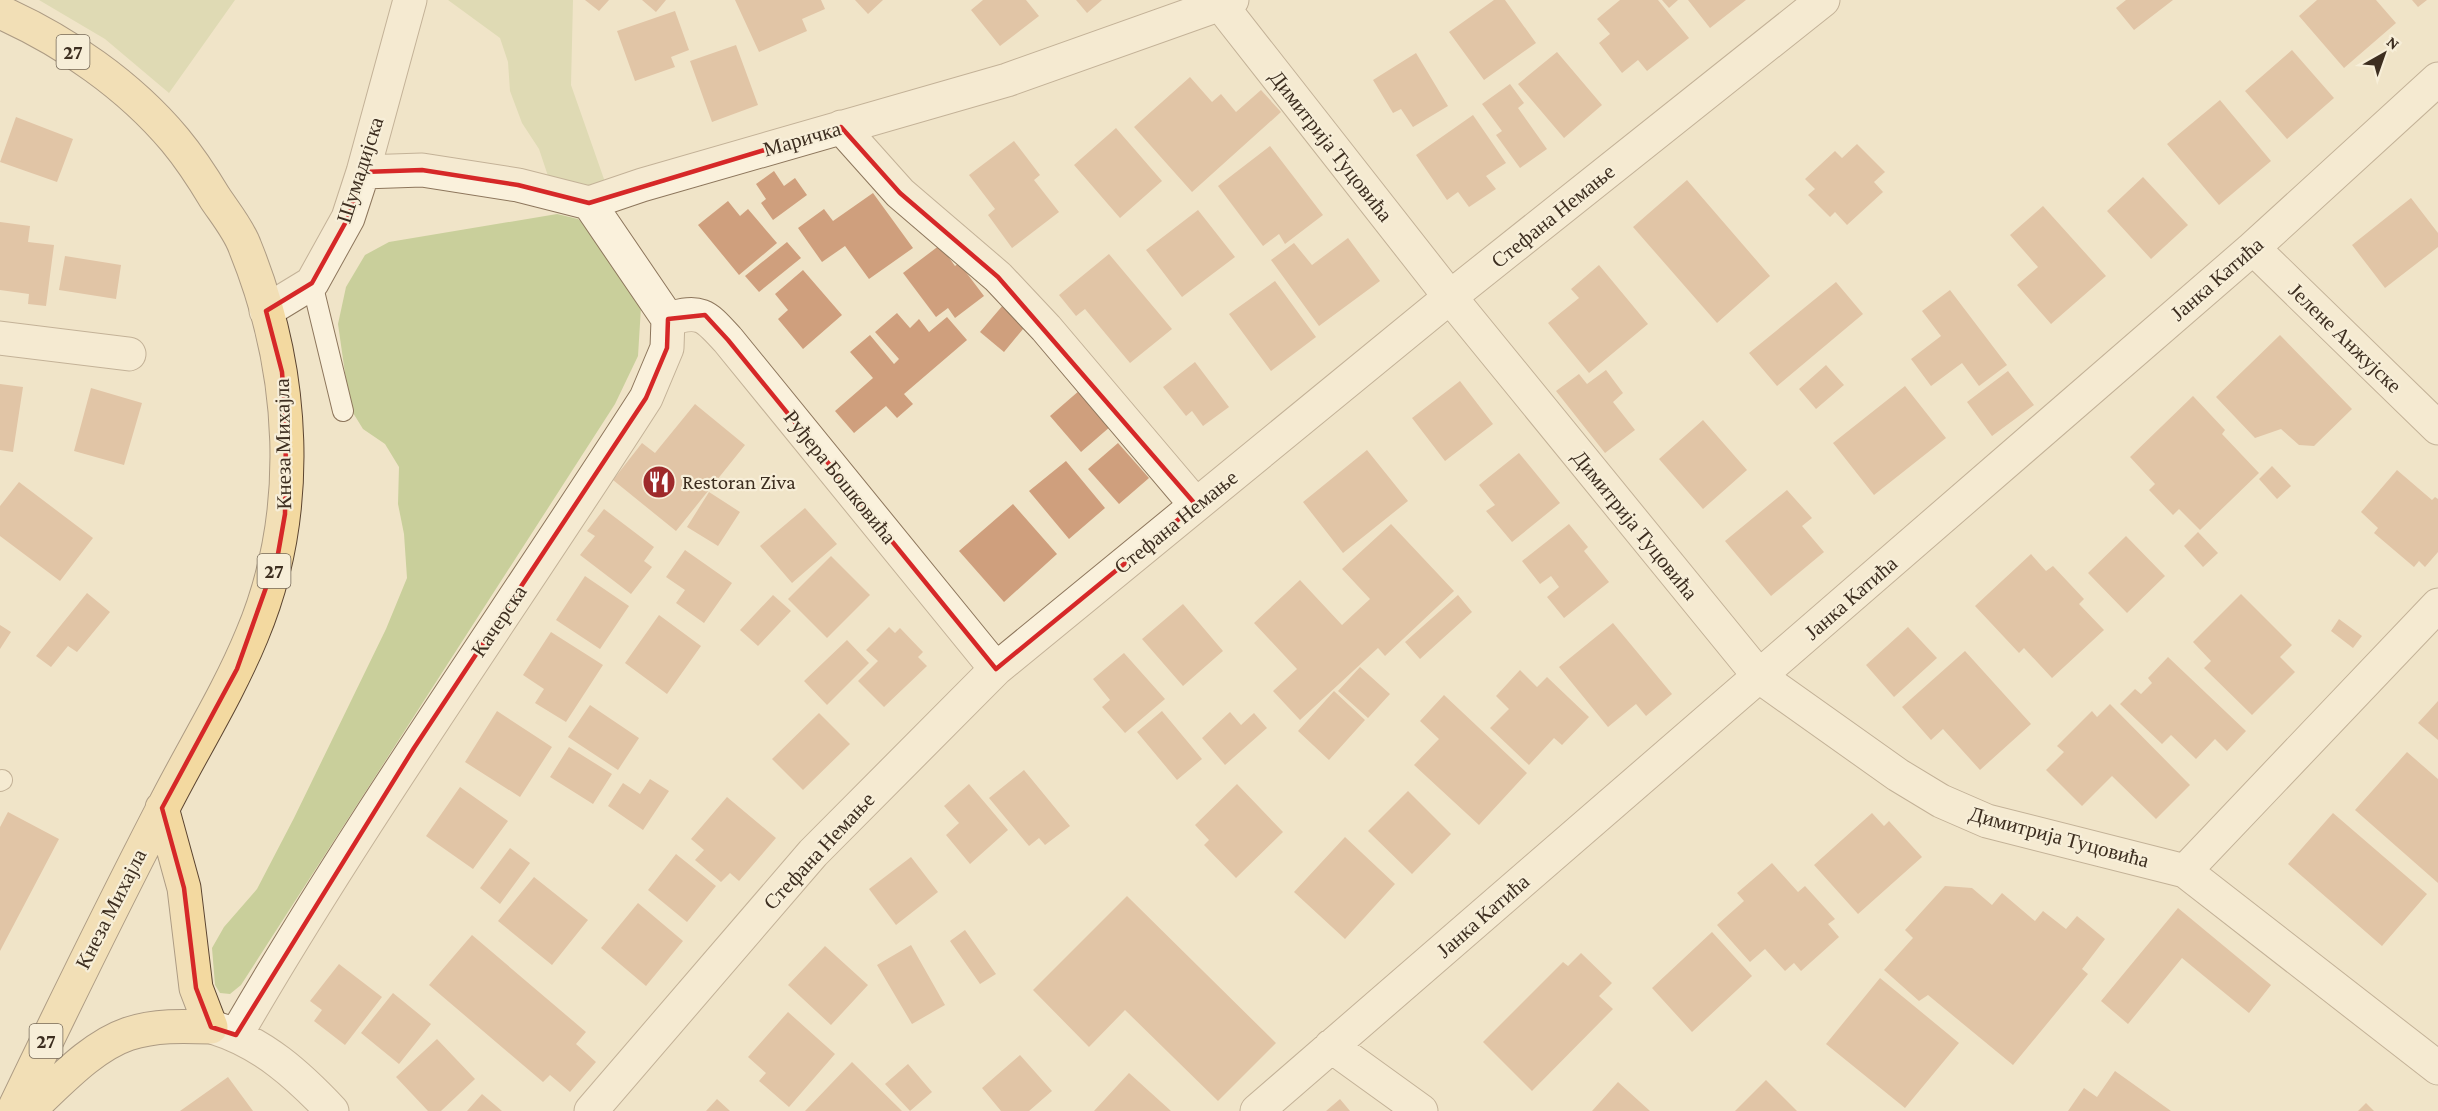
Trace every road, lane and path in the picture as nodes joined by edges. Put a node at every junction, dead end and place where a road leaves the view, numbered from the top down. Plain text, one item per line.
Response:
1 (410, 0) edge
2 (1823, 0) edge
3 (1223, 2) edge
4 (0, 12) edge
5 (2438, 79) edge
6 (841, 127) junction
7 (363, 172) junction
8 (589, 203) junction
9 (2253, 248) junction
10 (312, 283) junction
11 (1450, 297) junction
12 (266, 310) junction
13 (668, 319) junction
14 (0, 338) edge
15 (129, 354) dead end
16 (343, 411) dead end
17 (2438, 428) edge
18 (1196, 505) junction
19 (2438, 605) edge
20 (996, 669) junction
21 (1760, 677) junction
22 (162, 808) junction
23 (2185, 871) junction
24 (223, 1031) junction
25 (1331, 1046) junction
26 (2438, 1068) edge
27 (13, 1111) edge
28 (28, 1111) edge
29 (332, 1111) edge
30 (591, 1111) edge
31 (1257, 1111) edge
32 (1420, 1111) edge

1 - 7 street, Шумадијска
2 - 11 street, Стефана Немање
3 - 6 street, Маричка
3 - 11 street, Димитрија Туцовића
4 - 12 main road, Кнеза Михајла / 27
5 - 9 street, Јанка Катића
6 - 8 street, Маричка
6 - 18 street
7 - 8 street
7 - 10 street, Шумадијска
8 - 13 street
9 - 17 street, Јелене Анжујске
9 - 21 street, Јанка Катића
10 - 12 street
10 - 16 lane
11 - 18 street, Стефана Немање
11 - 21 street, Димитрија Туцовића
12 - 22 main road, Кнеза Михајла / 27
13 - 20 street, Руђера Бошковића
13 - 24 street, Качерска
14 - 15 street
18 - 20 street, Стефана Немање
19 - 23 street
20 - 30 street, Стефана Немање
21 - 23 street, Димитрија Туцовића
21 - 25 street, Јанка Катића
22 - 24 main road
22 - 27 main road, Кнеза Михајла / 27
23 - 26 street, Димитрија Туцовића
24 - 28 main road
24 - 29 street
25 - 31 street, Јанка Катића
25 - 32 street

